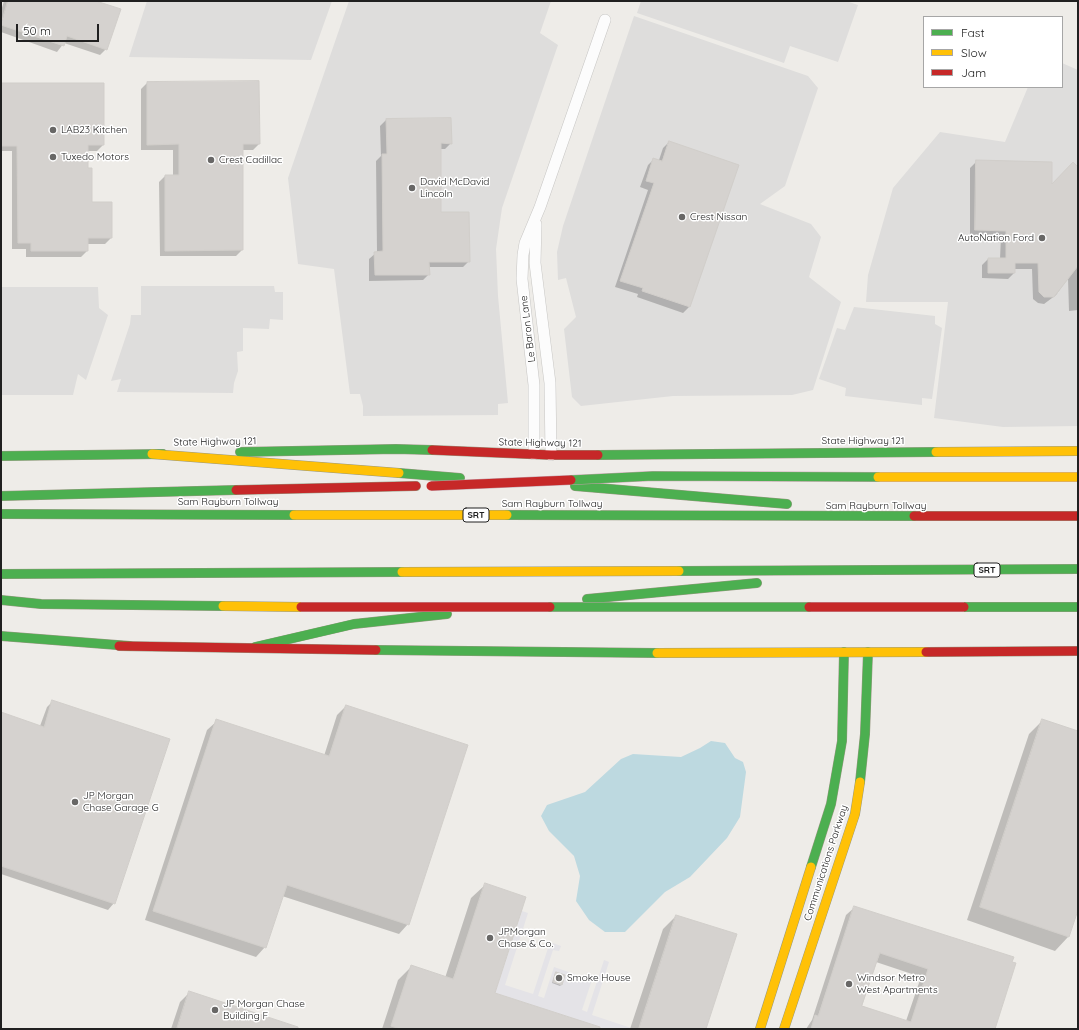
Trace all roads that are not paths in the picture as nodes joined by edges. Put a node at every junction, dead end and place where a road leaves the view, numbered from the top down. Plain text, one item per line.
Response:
1 (605, 20) dead end
2 (540, 207) junction
3 (1078, 451) edge
4 (152, 454) junction
5 (534, 454) junction
6 (551, 455) junction
7 (1, 456) edge
8 (1078, 477) edge
9 (1, 496) edge
10 (800, 505) dead end
11 (816, 506) dead end
12 (1, 514) edge
13 (1078, 516) edge
14 (951, 517) junction
15 (895, 570) junction
16 (1078, 570) edge
17 (1, 574) edge
18 (792, 580) dead end
19 (768, 582) dead end
20 (1, 600) edge
21 (1078, 607) edge
22 (1, 636) edge
23 (1, 644) edge
24 (130, 646) junction
25 (256, 647) junction
26 (1078, 651) edge
27 (844, 652) junction
28 (868, 652) junction
29 (812, 866) junction
30 (828, 873) junction
31 (760, 1029) edge
32 (784, 1029) edge

1 - 2 street, Le Baron Lane
2 - 5 street, Le Baron Lane
2 - 6 street, Le Baron Lane
3 - 6 main road, State Highway 121
4 - 5 main road, State Highway 121
4 - 7 main road, State Highway 121
4 - 10 main road
5 - 6 main road, State Highway 121
8 - 9 main road, bridge
11 - 14 main road
12 - 14 main road, Sam Rayburn Tollway / SRT
13 - 14 main road, Sam Rayburn Tollway / SRT
15 - 16 main road, SRT
15 - 17 main road, SRT
15 - 18 main road
19 - 25 main road
20 - 21 main road, bridge
22 - 24 main road
23 - 24 main road
24 - 25 main road
25 - 27 main road
26 - 28 main road
27 - 28 main road
27 - 29 main road, Communications Parkway
28 - 30 main road, Communications Parkway
29 - 30 main road
29 - 31 main road, Communications Parkway
30 - 32 main road, Communications Parkway

